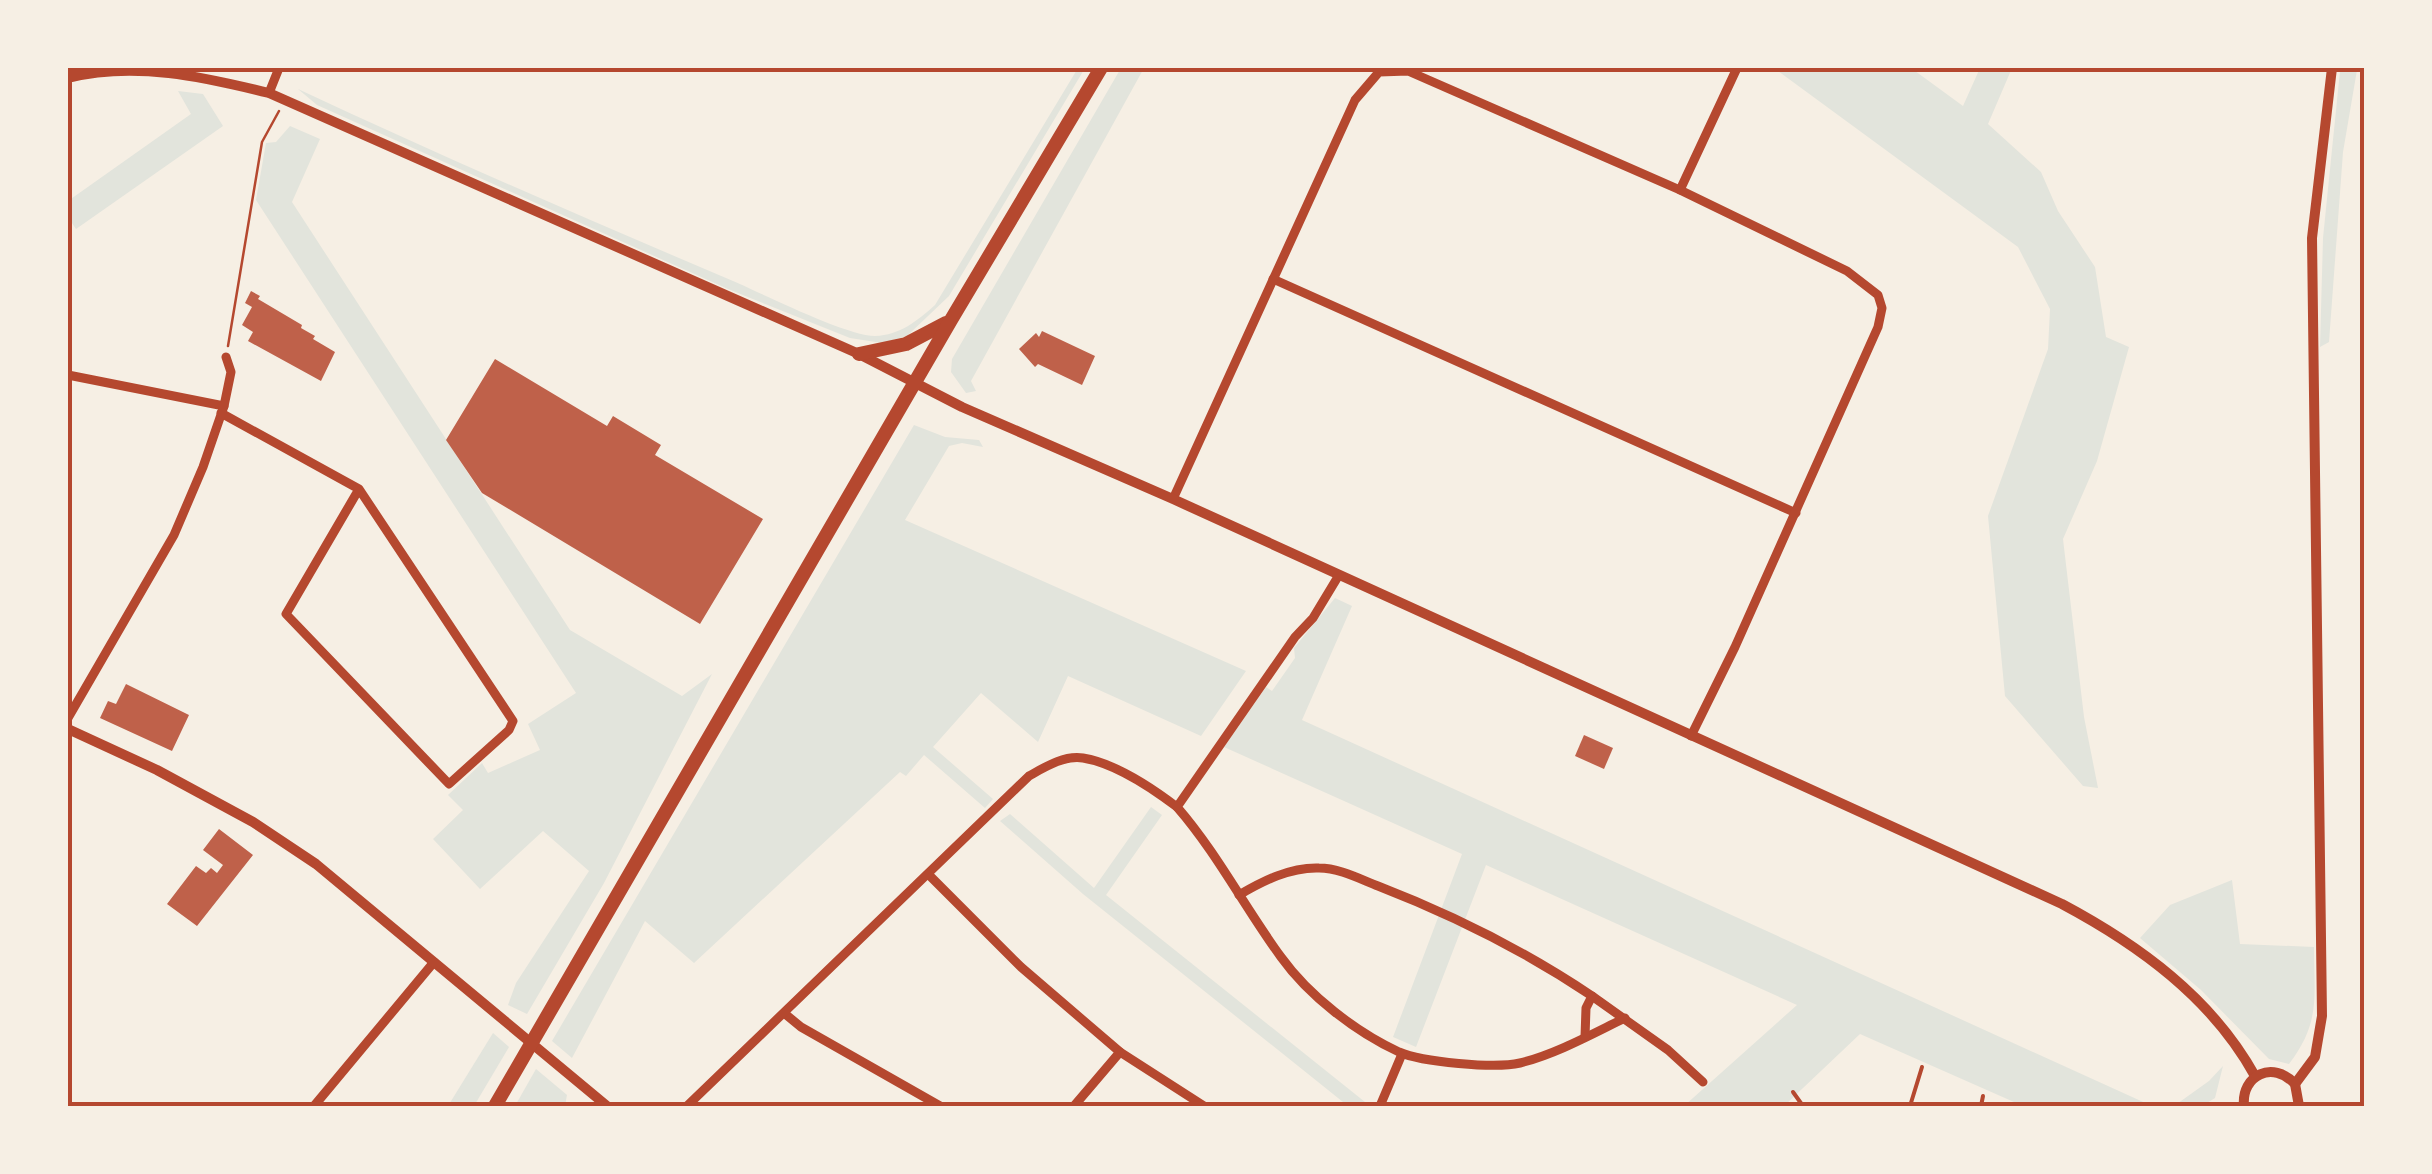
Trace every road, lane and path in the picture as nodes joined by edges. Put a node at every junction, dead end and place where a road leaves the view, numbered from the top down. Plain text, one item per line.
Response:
1 (280, 68) edge
2 (1101, 68) edge
3 (1737, 68) edge
4 (2332, 68) edge
5 (92, 69) edge
6 (68, 78) edge
7 (269, 93) junction
8 (284, 100) junction
9 (1680, 190) junction
10 (1273, 278) junction
11 (951, 320) junction
12 (858, 354) junction
13 (226, 357) joint
14 (68, 375) edge
15 (914, 384) junction
16 (222, 410) junction
17 (360, 489) junction
18 (1173, 499) junction
19 (1796, 513) junction
20 (1339, 575) junction
21 (68, 718) edge
22 (68, 729) edge
23 (1690, 736) junction
24 (1176, 807) junction
25 (928, 876) junction
26 (1239, 895) junction
27 (434, 962) junction
28 (1592, 996) junction
29 (784, 1013) junction
30 (1625, 1018) junction
31 (1584, 1037) junction
32 (1120, 1052) junction
33 (1402, 1054) junction
34 (1922, 1067) dead end
35 (2256, 1076) junction
36 (1703, 1082) dead end
37 (2295, 1084) junction
38 (1793, 1092) dead end
39 (1983, 1096) dead end
40 (314, 1106) edge
41 (496, 1106) edge
42 (608, 1106) edge
43 (686, 1106) edge
44 (940, 1106) edge
45 (1074, 1106) edge
46 (1204, 1106) edge
47 (1380, 1106) edge
48 (1803, 1106) edge
49 (1910, 1106) edge
50 (1981, 1106) edge
51 (2244, 1106) edge
52 (2299, 1106) edge

1 - 7 street
2 - 11 main road
3 - 9 street
4 - 37 street
5 - 6 street
5 - 7 street
7 - 8 street
8 - 12 street
8 - 13 path
9 - 10 street
9 - 19 street
10 - 18 street
10 - 19 street
11 - 12 main road
11 - 15 main road
12 - 15 street
13 - 16 street
14 - 16 street
15 - 18 street
15 - 41 main road
16 - 17 street
16 - 21 street
17 - 17 street
18 - 20 street
19 - 23 street
20 - 23 street
20 - 24 street
22 - 27 street
23 - 35 street
24 - 25 street
24 - 26 street
25 - 29 street
25 - 32 street
26 - 28 street
26 - 33 street
27 - 40 street
27 - 42 street
28 - 30 street
28 - 31 street
29 - 43 street
29 - 44 street
30 - 31 street
30 - 36 street
31 - 33 street
32 - 45 street
32 - 46 street
33 - 47 street
34 - 49 lane
35 - 37 street
35 - 51 street
37 - 52 street
38 - 48 lane
39 - 50 lane

